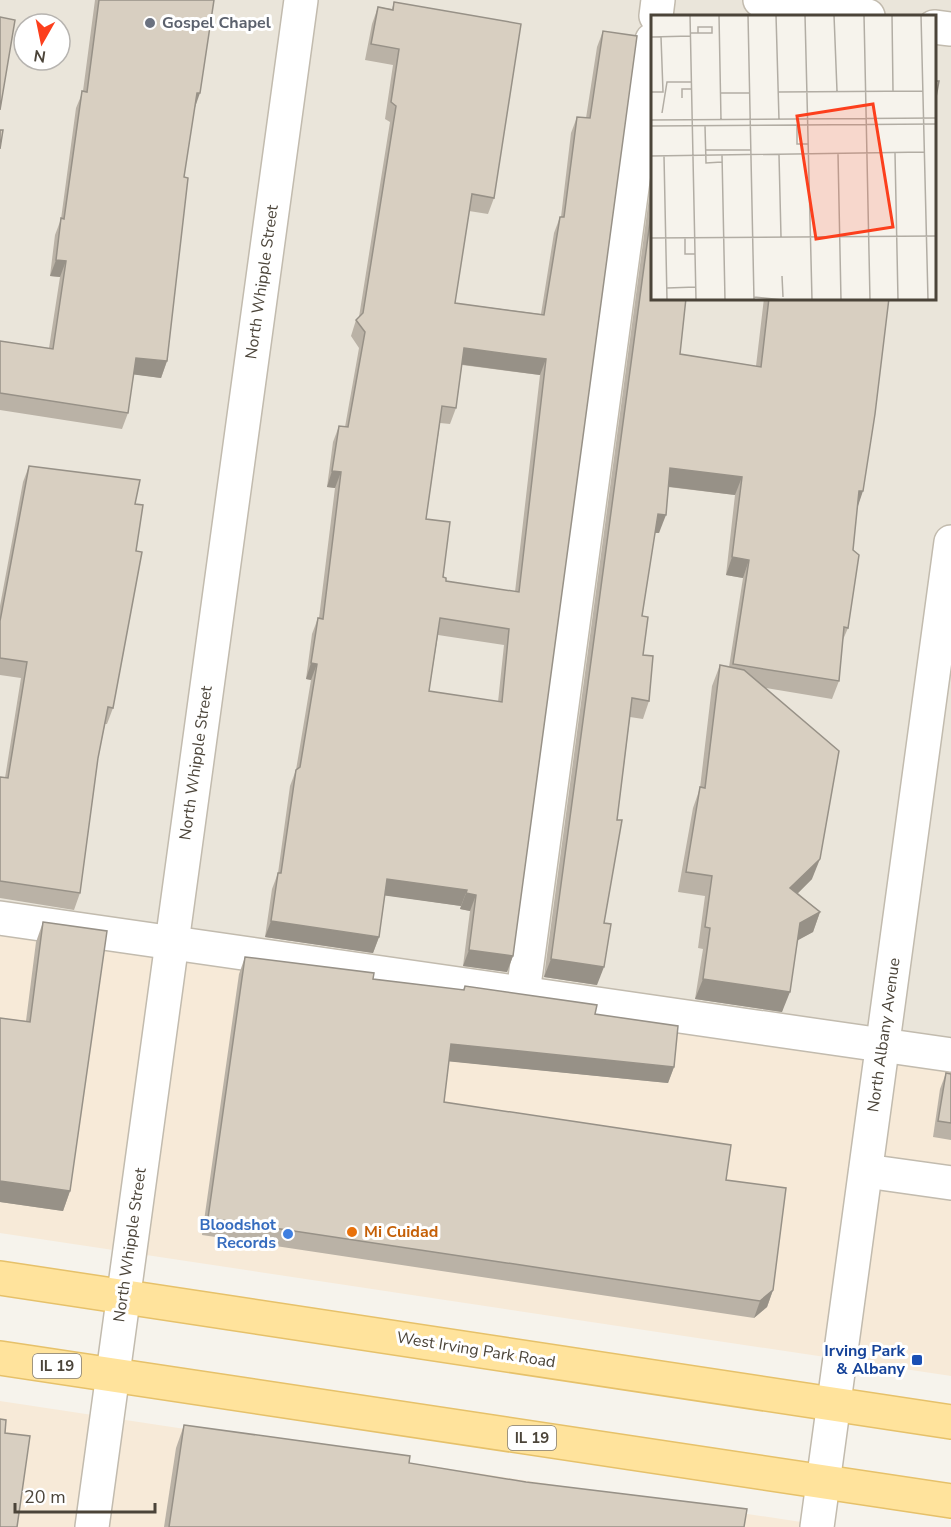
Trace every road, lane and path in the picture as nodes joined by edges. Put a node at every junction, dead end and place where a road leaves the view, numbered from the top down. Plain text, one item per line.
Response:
1 (301, 0) edge
2 (658, 0) edge
3 (760, 0) edge
4 (656, 15) edge
5 (861, 15) edge
6 (936, 27) edge
7 (951, 29) edge
8 (651, 47) edge
9 (951, 542) edge
10 (0, 918) edge
11 (171, 943) junction
12 (524, 993) junction
13 (883, 1046) junction
14 (951, 1055) edge
15 (866, 1171) junction
16 (951, 1183) edge
17 (0, 1278) edge
18 (122, 1296) junction
19 (0, 1358) edge
20 (114, 1375) junction
21 (834, 1404) junction
22 (951, 1422) edge
23 (824, 1483) junction
24 (951, 1501) edge
25 (92, 1527) edge
26 (817, 1527) edge

1 - 11 street, North Whipple Street
2 - 4 street
3 - 5 street
6 - 7 street
8 - 12 street
9 - 13 street, North Albany Avenue
10 - 11 street
11 - 12 street
11 - 18 street, North Whipple Street
12 - 13 street
13 - 14 street
13 - 15 street, North Albany Avenue
15 - 16 street
15 - 21 street, North Albany Avenue
17 - 18 main road, West Irving Park Road
18 - 20 street, North Whipple Street
18 - 21 main road, West Irving Park Road
19 - 20 main road, IL 19
20 - 23 main road, IL 19
20 - 25 street, North Whipple Street
21 - 22 main road, West Irving Park Road
21 - 23 street, North Albany Avenue
23 - 24 main road, IL 19
23 - 26 street, North Albany Avenue

